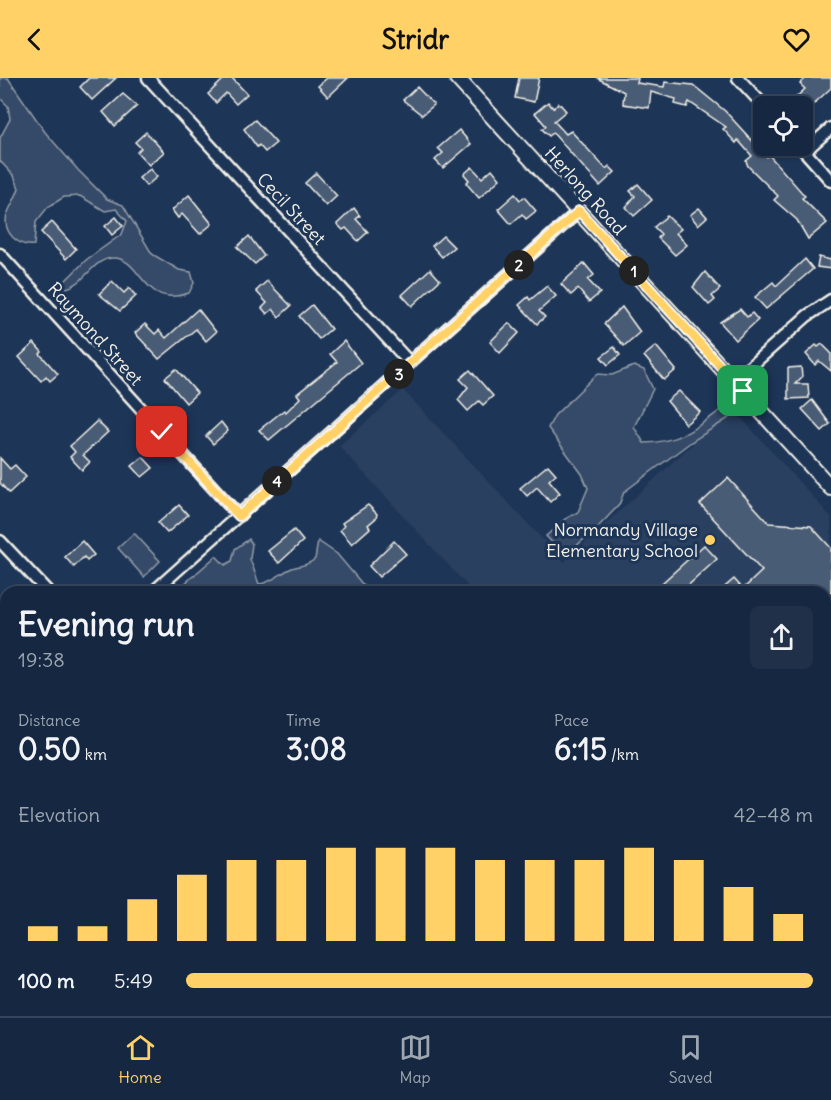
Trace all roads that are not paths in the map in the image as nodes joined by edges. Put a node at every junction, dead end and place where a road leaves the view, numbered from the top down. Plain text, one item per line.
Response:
1 (148, 78) edge
2 (738, 78) edge
3 (463, 80) edge
4 (755, 96) edge
5 (831, 128) edge
6 (813, 140) edge
7 (809, 156) edge
8 (831, 181) edge
9 (579, 211) junction
10 (0, 254) edge
11 (831, 300) edge
12 (410, 363) junction
13 (734, 381) junction
14 (831, 488) edge
15 (239, 516) junction
16 (0, 541) edge
17 (42, 586) edge
18 (160, 586) edge

1 - 12 street, Cecil Street
2 - 4 street
3 - 9 street, Herlong Road
5 - 6 street
7 - 8 street
9 - 12 street
9 - 13 street, Herlong Road
10 - 15 street, Raymond Street
11 - 13 street
12 - 15 street
13 - 14 street, Herlong Road
15 - 18 street
16 - 17 street

